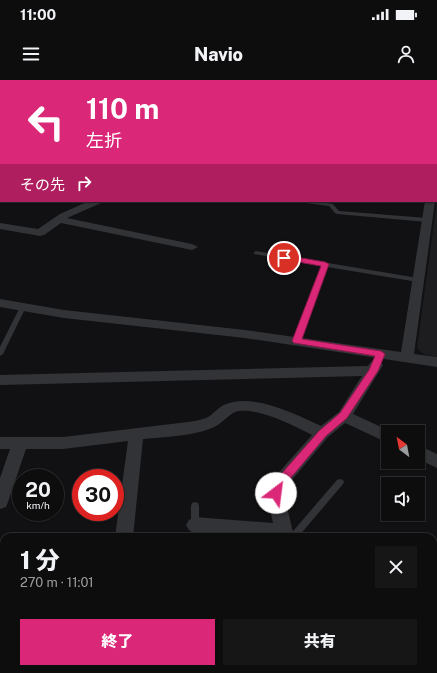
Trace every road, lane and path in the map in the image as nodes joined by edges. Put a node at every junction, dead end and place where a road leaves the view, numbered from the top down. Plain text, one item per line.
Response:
1 (95, 202) edge
2 (312, 202) edge
3 (430, 202) edge
4 (60, 220) junction
5 (427, 220) junction
6 (0, 226) edge
7 (11, 228) junction
8 (0, 239) edge
9 (192, 247) dead end
10 (256, 253) dead end
11 (325, 264) junction
12 (418, 280) junction
13 (0, 303) edge
14 (22, 307) junction
15 (297, 341) junction
16 (0, 354) edge
17 (381, 354) junction
18 (407, 357) junction
19 (437, 362) edge
20 (373, 371) junction
21 (0, 380) edge
22 (344, 416) junction
23 (323, 433) junction
24 (381, 433) edge
25 (136, 434) junction
26 (0, 443) edge
27 (20, 444) junction
28 (425, 456) edge
29 (437, 462) edge
30 (340, 482) dead end
31 (0, 502) edge
32 (195, 506) dead end
33 (195, 531) edge
34 (124, 533) edge
35 (241, 533) edge
36 (286, 533) edge
37 (289, 533) edge

1 - 4 street
2 - 5 lane
3 - 5 street
4 - 7 street
4 - 9 street
5 - 12 street
6 - 7 street
7 - 8 street
10 - 11 lane
11 - 12 lane
11 - 15 lane
12 - 18 street
13 - 14 street
14 - 15 street
14 - 16 lane
15 - 17 street
17 - 18 street
17 - 20 street
18 - 19 street
20 - 21 street
20 - 22 street
22 - 23 street
22 - 24 street
23 - 25 street
23 - 36 street
25 - 27 street
25 - 34 street
26 - 27 street
27 - 31 street
28 - 29 street
30 - 37 lane
32 - 33 lane
33 - 35 street

